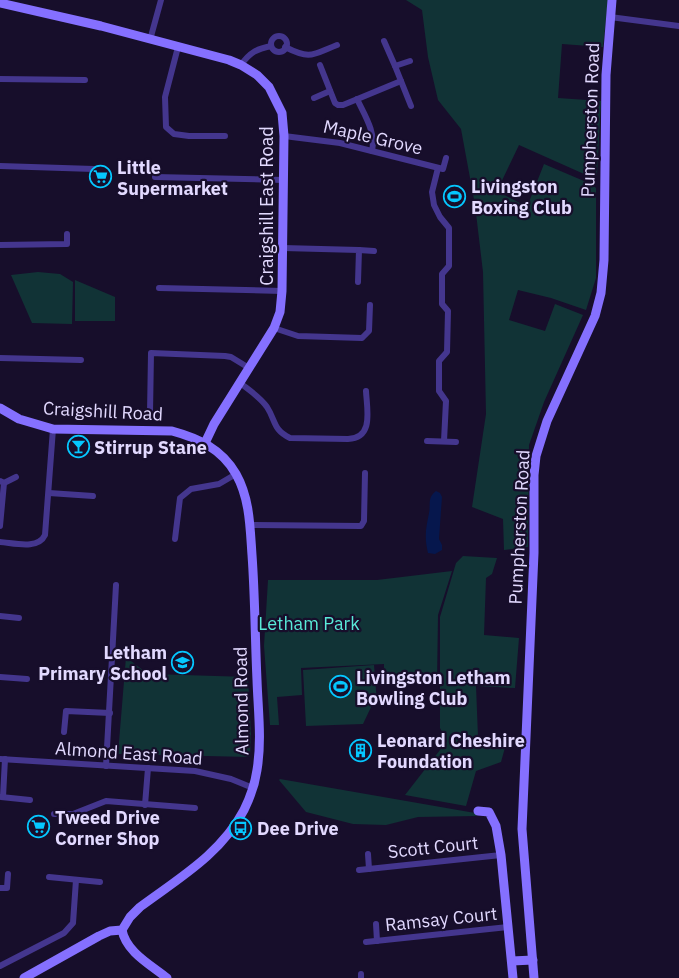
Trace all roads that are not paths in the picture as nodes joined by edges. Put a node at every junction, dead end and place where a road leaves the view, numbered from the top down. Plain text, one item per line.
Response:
1 (161, 0) edge
2 (612, 0) edge
3 (0, 3) edge
4 (610, 17) junction
5 (679, 26) edge
6 (150, 40) junction
7 (384, 41) dead end
8 (337, 45) dead end
9 (271, 46) junction
10 (178, 47) junction
11 (285, 48) junction
12 (410, 61) dead end
13 (242, 64) junction
14 (320, 65) dead end
15 (396, 66) junction
16 (0, 79) edge
17 (85, 80) dead end
18 (401, 81) junction
19 (330, 91) junction
20 (314, 98) dead end
21 (357, 100) junction
22 (411, 106) dead end
23 (225, 136) dead end
24 (284, 136) junction
25 (372, 151) junction
26 (446, 158) dead end
27 (0, 166) edge
28 (438, 168) junction
29 (94, 169) dead end
30 (155, 177) dead end
31 (284, 180) junction
32 (67, 234) dead end
33 (284, 244) junction
34 (0, 245) edge
35 (359, 250) junction
36 (374, 251) dead end
37 (358, 282) dead end
38 (159, 288) dead end
39 (282, 291) junction
40 (370, 305) dead end
41 (274, 328) junction
42 (0, 358) edge
43 (81, 360) dead end
44 (249, 368) junction
45 (240, 383) junction
46 (366, 391) dead end
47 (0, 408) edge
48 (150, 413) dead end
49 (53, 429) junction
50 (427, 441) dead end
51 (444, 442) junction
52 (456, 442) dead end
53 (205, 443) junction
54 (365, 473) dead end
55 (236, 474) junction
56 (16, 477) dead end
57 (2, 482) edge
58 (49, 493) junction
59 (93, 496) dead end
60 (250, 525) junction
61 (0, 526) edge
62 (175, 539) dead end
63 (0, 542) edge
64 (116, 585) dead end
65 (0, 616) edge
66 (19, 618) dead end
67 (0, 677) edge
68 (27, 679) dead end
69 (110, 713) junction
70 (64, 732) dead end
71 (3, 759) edge
72 (106, 766) junction
73 (148, 768) junction
74 (253, 788) junction
75 (2, 797) edge
76 (30, 800) dead end
77 (145, 805) junction
78 (195, 808) dead end
79 (478, 811) dead end
80 (54, 814) dead end
81 (368, 854) dead end
82 (500, 856) junction
83 (369, 869) junction
84 (359, 870) dead end
85 (8, 874) dead end
86 (49, 877) dead end
87 (76, 880) junction
88 (100, 882) dead end
89 (0, 888) edge
90 (376, 924) dead end
91 (508, 927) junction
92 (122, 930) junction
93 (377, 941) junction
94 (366, 942) dead end
95 (533, 960) junction
96 (512, 961) junction
97 (0, 966) edge
98 (156, 974) edge
99 (24, 978) edge
100 (167, 978) edge
101 (513, 978) edge
102 (534, 978) edge

1 - 6 street
2 - 4 street, Pumpherston Road
3 - 6 street, Craigshill East Road
4 - 5 street
4 - 95 street, Pumpherston Road
6 - 10 street, Craigshill East Road
7 - 15 street
8 - 11 street
9 - 11 street
9 - 11 street
9 - 13 street
10 - 13 street, Craigshill East Road
10 - 23 street
12 - 15 street
13 - 24 street, Craigshill East Road
14 - 19 street
15 - 18 street
16 - 17 street
18 - 21 street
18 - 22 street
19 - 20 street
19 - 21 street
21 - 25 street
24 - 25 street, Maple Grove
24 - 31 street, Craigshill East Road
25 - 28 street, Maple Grove
26 - 28 street, Maple Grove
27 - 29 street
28 - 51 street
30 - 31 street
31 - 33 street, Craigshill East Road
32 - 34 street
33 - 35 street
33 - 39 street, Craigshill East Road
35 - 36 street
35 - 37 street
38 - 39 street
39 - 41 street, Craigshill East Road
40 - 41 street
41 - 44 street, Craigshill East Road
42 - 43 street
44 - 45 street, Craigshill East Road
44 - 48 street
45 - 46 street
45 - 53 street, Craigshill East Road
47 - 49 street, Craigshill Road
49 - 53 street, Craigshill Road
49 - 58 street
50 - 51 street
51 - 52 street
53 - 55 street, Almond Road
54 - 60 street
55 - 60 street, Almond Road
55 - 62 street
56 - 57 street
57 - 61 street
58 - 59 street
58 - 63 street
60 - 74 street, Almond Road
64 - 69 street
65 - 66 street
67 - 68 street
69 - 70 street
69 - 72 street
71 - 72 street, Almond East Road
71 - 75 street
72 - 73 street, Almond East Road
73 - 74 street, Almond East Road
73 - 77 street
74 - 92 street, Almond Road
75 - 76 street
77 - 78 street
77 - 80 street
79 - 82 street
81 - 83 street, Scott Court
82 - 83 street, Scott Court
82 - 91 street
83 - 84 street, Scott Court
85 - 89 street
86 - 87 street
87 - 88 street
87 - 97 street
90 - 93 street, Ramsay Court
91 - 93 street, Ramsay Court
91 - 96 street
92 - 98 street
92 - 99 street
93 - 94 street, Ramsay Court
95 - 96 street
95 - 102 street, Pumpherston Road
96 - 101 street
98 - 100 street

